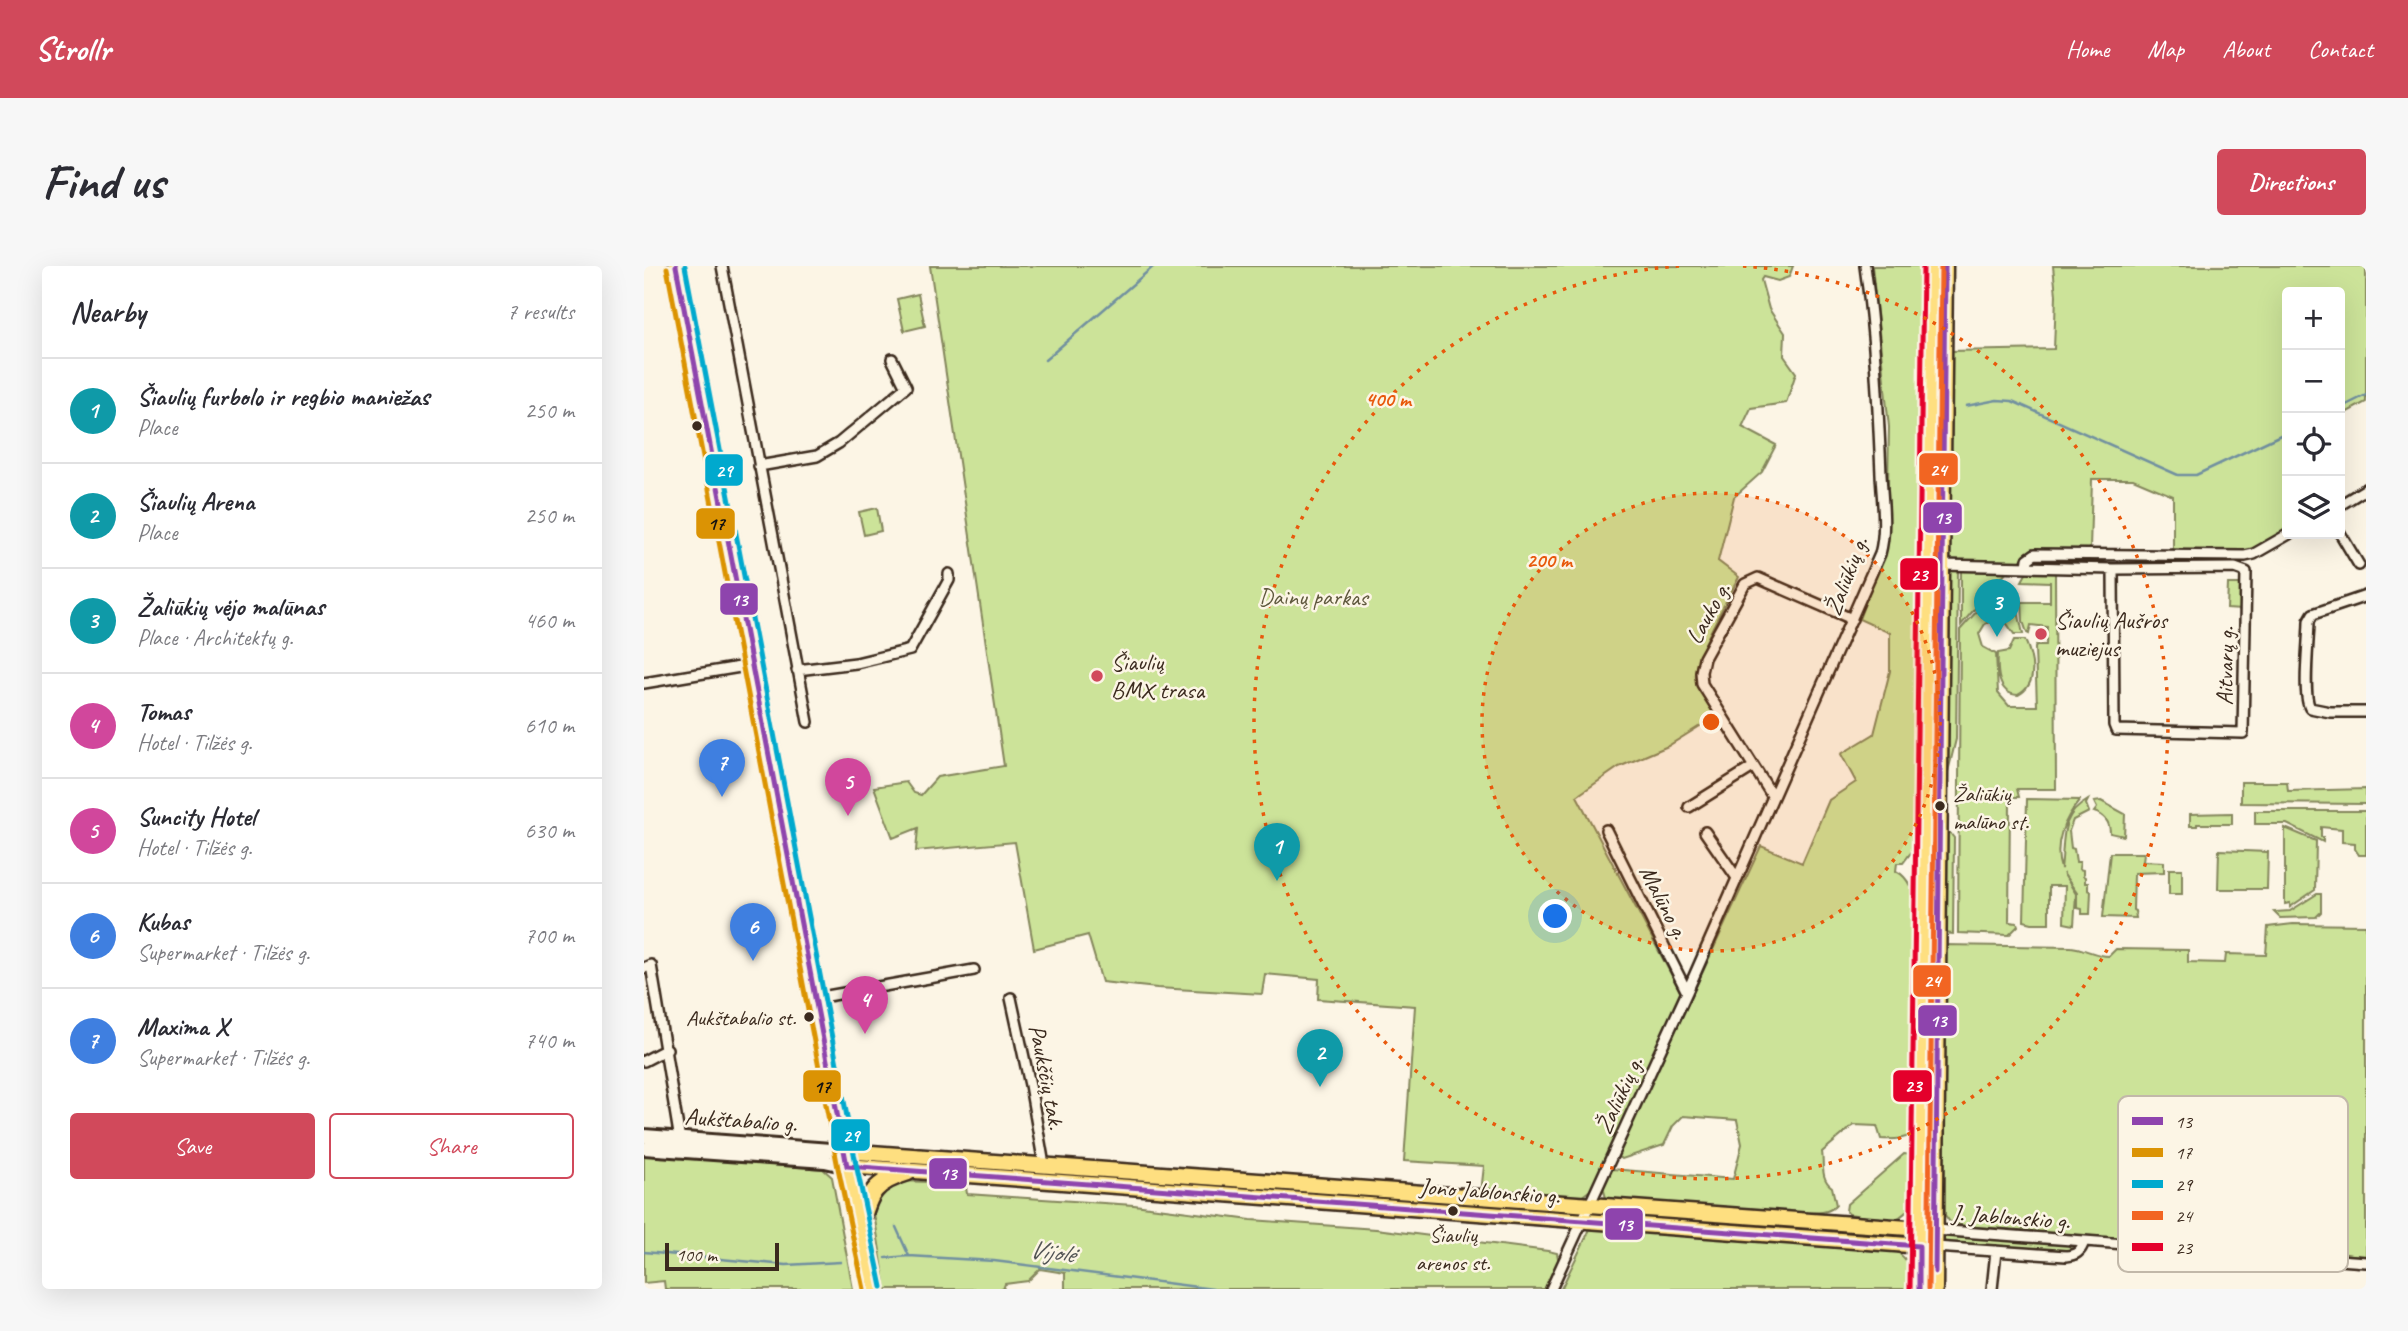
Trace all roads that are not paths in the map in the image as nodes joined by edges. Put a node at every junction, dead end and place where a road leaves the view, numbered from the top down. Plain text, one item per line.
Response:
1 (676, 266) edge
2 (722, 266) edge
3 (1865, 266) edge
4 (1932, 266) edge
5 (1945, 266) edge
6 (892, 359) dead end
7 (1936, 449) junction
8 (759, 466) junction
9 (2366, 489) edge
10 (2345, 502) edge
11 (2282, 538) edge
12 (2344, 539) edge
13 (1941, 565) junction
14 (2359, 565) dead end
15 (2027, 567) junction
16 (2113, 569) junction
17 (949, 574) dead end
18 (2366, 596) edge
19 (1852, 619) junction
20 (752, 664) junction
21 (797, 670) junction
22 (1934, 676) junction
23 (644, 683) edge
24 (2366, 712) edge
25 (808, 722) dead end
26 (1753, 767) junction
27 (1773, 797) junction
28 (1689, 807) dead end
29 (1606, 830) dead end
30 (1706, 832) dead end
31 (1737, 878) junction
32 (644, 968) edge
33 (974, 970) dead end
34 (1687, 992) junction
35 (816, 998) junction
36 (1011, 998) dead end
37 (667, 1049) junction
38 (644, 1061) edge
39 (644, 1136) edge
40 (681, 1140) junction
41 (1928, 1143) junction
42 (644, 1148) edge
43 (846, 1159) junction
44 (1044, 1164) junction
45 (908, 1171) junction
46 (1042, 1180) junction
47 (1590, 1204) junction
48 (1583, 1220) junction
49 (860, 1227) junction
50 (1920, 1229) junction
51 (1936, 1230) junction
52 (2084, 1241) junction
53 (2118, 1244) edge
54 (1919, 1246) junction
55 (1935, 1247) junction
56 (1996, 1251) junction
57 (2348, 1261) edge
58 (2366, 1262) edge
59 (873, 1289) edge
60 (1551, 1289) edge
61 (1919, 1289) edge
62 (1935, 1289) edge
63 (1992, 1289) edge

1 - 20 highway
2 - 8 street
3 - 19 street, Žaliūkių g.
4 - 7 main road
5 - 7 main road
6 - 8 street
7 - 13 main road
7 - 22 main road
8 - 21 street
9 - 10 street
11 - 15 street
12 - 14 street
13 - 15 street, Aitvarų g.
13 - 22 main road
15 - 16 street, Aitvarų g.
16 - 16 street, Aitvarų g.
17 - 21 street
18 - 24 street
19 - 26 street, Lauko g.
19 - 27 street, Žaliūkių g.
20 - 23 street
20 - 35 highway
21 - 25 street
22 - 41 main road
26 - 27 street, Lauko g.
26 - 28 street
27 - 31 street, Žaliūkių g.
29 - 34 street, Malūno g.
30 - 31 street
31 - 34 street, Žaliūkių g.
32 - 37 street
33 - 35 street
34 - 47 street, Žaliūkių g.
35 - 43 highway
36 - 44 street, Paukščių tak.
37 - 38 street
37 - 40 street
39 - 40 main road, Aukštabalio g.
40 - 43 main road, Aukštabalio g.
41 - 50 main road
41 - 51 main road
42 - 43 main road, Aukštabalio g.
43 - 44 main road, Aukštabalio g.
43 - 45 main road, Aukštabalio g.
43 - 49 highway
44 - 46 main road
44 - 47 main road, Jono Jablonskio g.
45 - 46 main road, Aukštabalio g.
45 - 49 highway
46 - 48 main road, Jono Jablonskio g.
47 - 48 street, Žaliūkių g.
47 - 50 main road, Jono Jablonskio g.
48 - 54 main road, Jono Jablonskio g.
48 - 60 street, Žaliūkių g.
49 - 59 highway
50 - 51 main road, Jono Jablonskio g.
50 - 54 main road
51 - 52 street, J. Jablonskio g.
51 - 55 main road
52 - 53 street, J. Jablonskio g.
52 - 56 street, J. Jablonskio g.
54 - 55 main road, Jono Jablonskio g.
54 - 61 main road
55 - 56 street, J. Jablonskio g.
55 - 62 main road
56 - 63 street
57 - 58 street, J. Jablonskio g.

